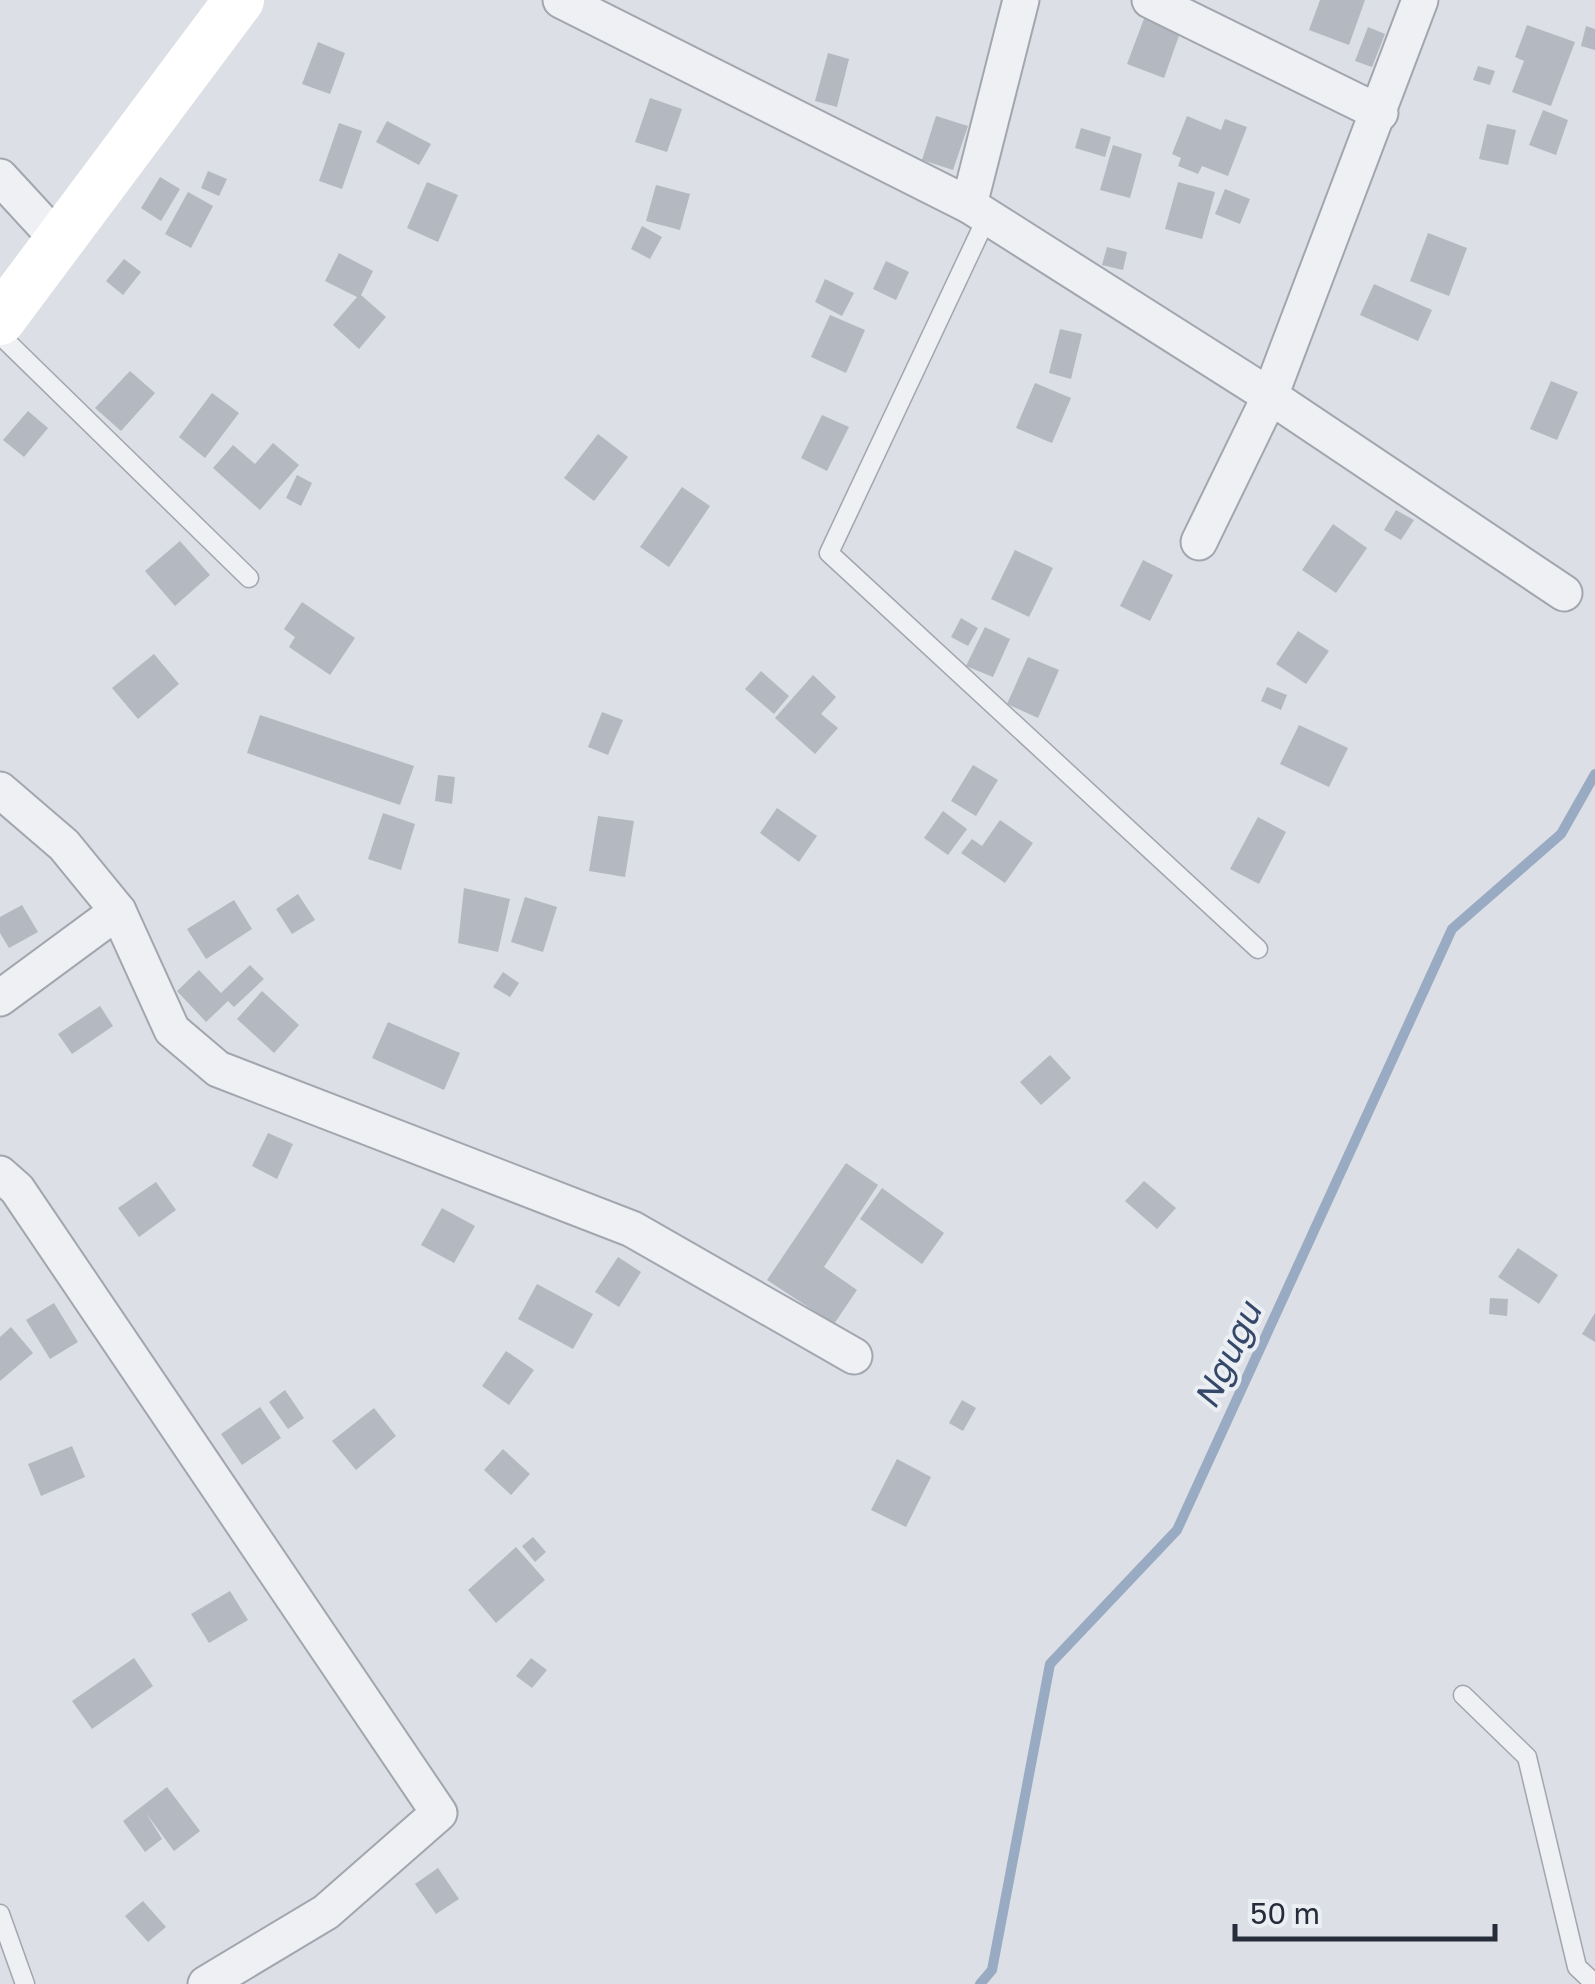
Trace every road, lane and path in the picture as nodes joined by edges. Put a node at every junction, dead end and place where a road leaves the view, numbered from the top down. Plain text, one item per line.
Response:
1 (239, 0) edge
2 (1020, 0) edge
3 (1150, 0) edge
4 (1420, 0) edge
5 (565, 1) edge
6 (1380, 113) junction
7 (0, 177) edge
8 (978, 211) junction
9 (59, 241) junction
10 (0, 320) edge
11 (0, 335) edge
12 (1270, 396) junction
13 (1198, 542) dead end
14 (249, 578) dead end
15 (1564, 593) dead end
16 (0, 790) edge
17 (118, 911) junction
18 (1258, 949) dead end
19 (0, 998) edge
20 (0, 1174) edge
21 (854, 1356) dead end
22 (1464, 1695) dead end
23 (0, 1914) edge
24 (25, 1984) edge
25 (206, 1984) edge
26 (1595, 1984) edge

1 - 9 main road
2 - 8 street
3 - 6 street
4 - 6 street
5 - 8 street
6 - 12 street
7 - 9 street
8 - 12 street
8 - 18 lane
9 - 10 main road
11 - 14 lane
12 - 13 street
12 - 15 street
16 - 17 street
17 - 19 street
17 - 21 street
20 - 25 street
22 - 26 lane
23 - 24 lane

